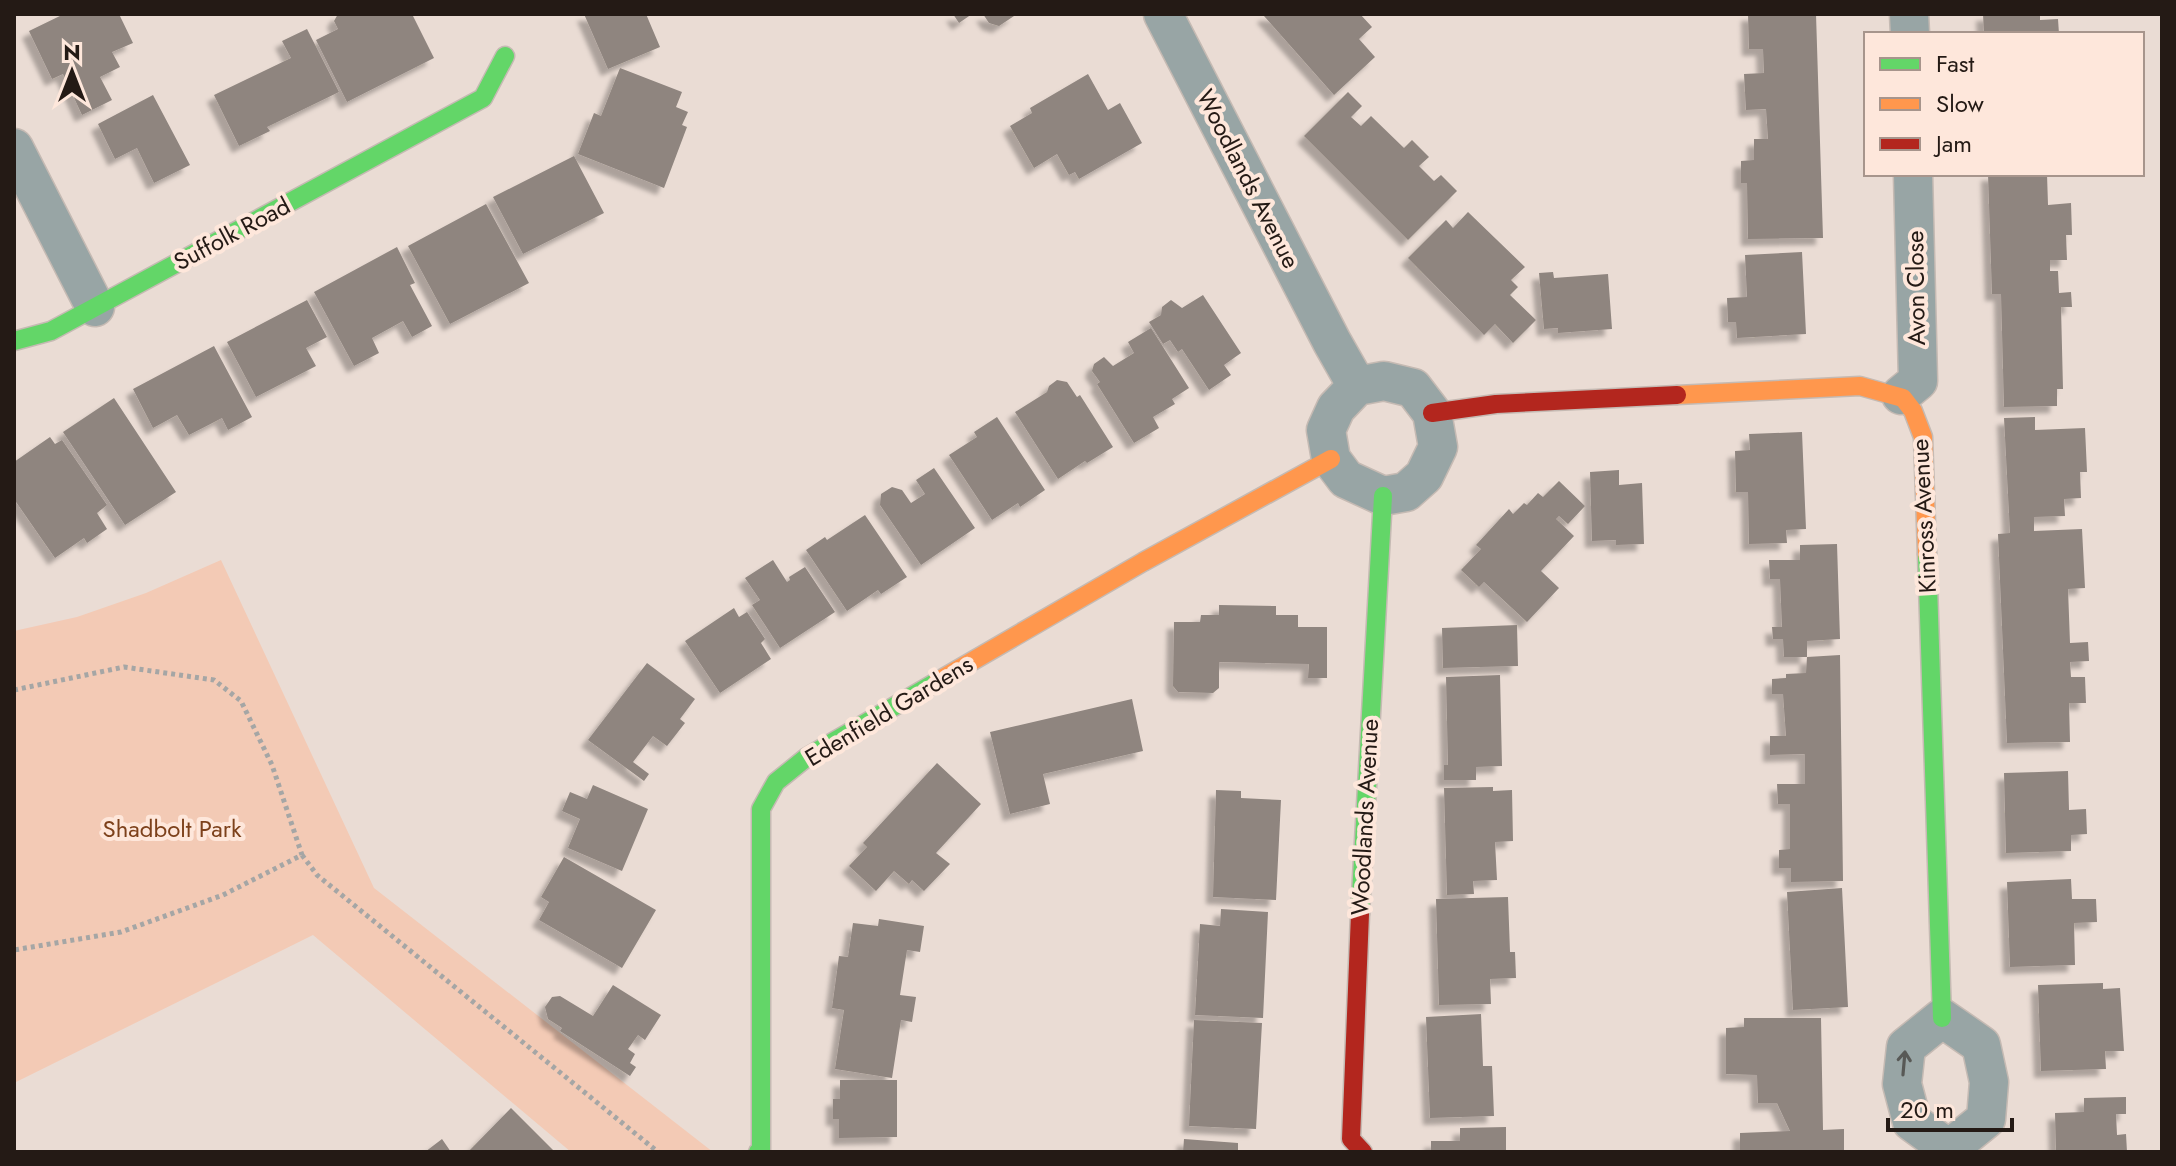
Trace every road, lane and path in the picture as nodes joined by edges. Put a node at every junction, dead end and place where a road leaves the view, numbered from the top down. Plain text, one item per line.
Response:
1 (1163, 14) edge
2 (505, 56) dead end
3 (14, 148) edge
4 (1913, 176) edge
5 (95, 307) junction
6 (14, 341) edge
7 (1357, 386) junction
8 (1901, 395) junction
9 (1432, 413) junction
10 (1331, 459) junction
11 (1383, 496) junction
12 (14, 690) edge
13 (302, 855) junction
14 (14, 950) edge
15 (1942, 1018) junction
16 (1349, 1148) edge
17 (1950, 1150) edge
18 (760, 1151) edge
19 (658, 1152) edge

1 - 7 street, Woodlands Avenue
2 - 5 street, Suffolk Road
3 - 5 street
4 - 8 street, Avon Close
5 - 6 street, Suffolk Road
7 - 9 street
7 - 10 street
8 - 9 street
8 - 15 street, Kinross Avenue
9 - 11 street
10 - 11 street
10 - 18 street, Edenfield Gardens
11 - 16 street, Woodlands Avenue
12 - 13 path
13 - 14 path
13 - 19 path
15 - 17 street
17 -> 15 street

